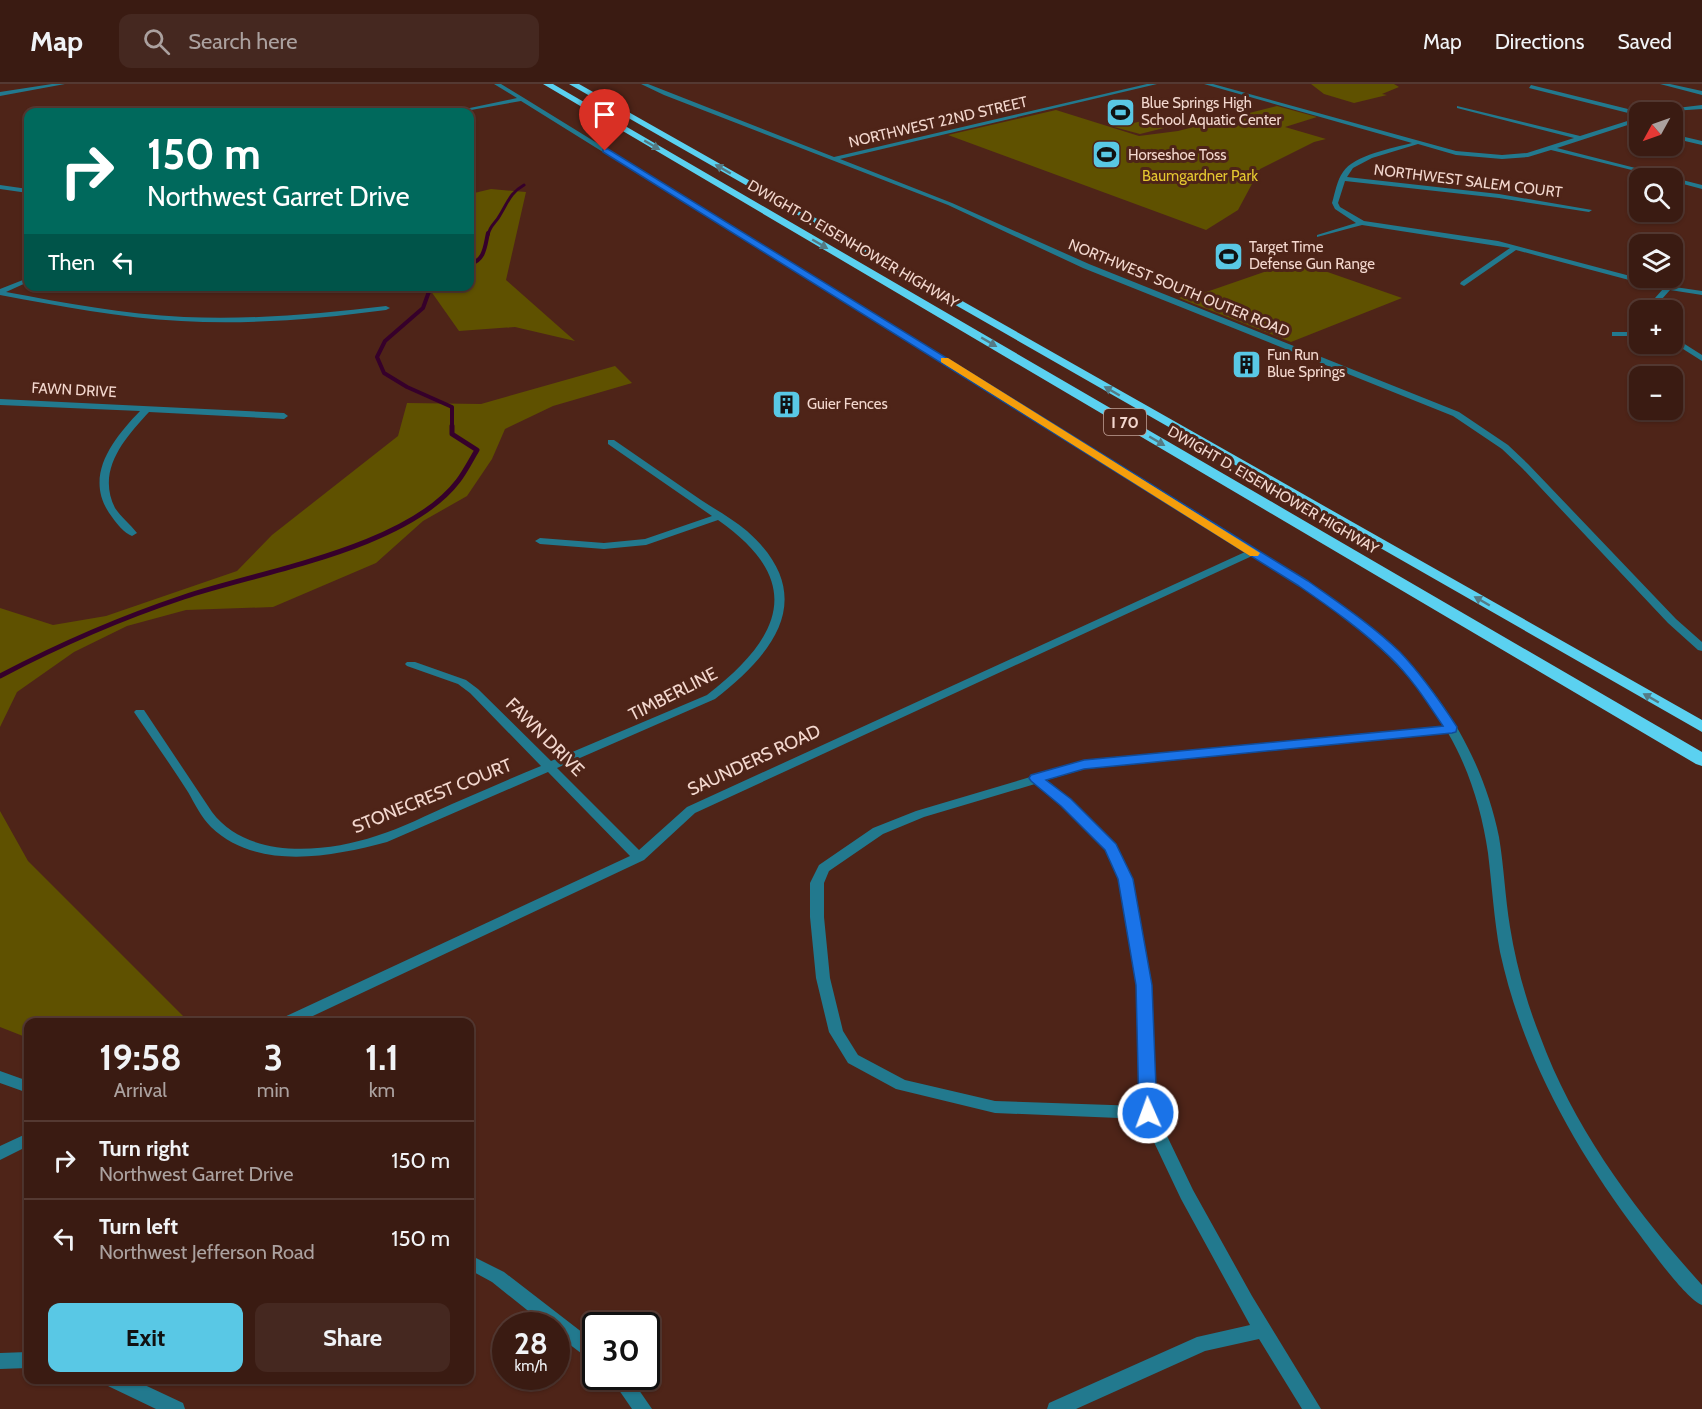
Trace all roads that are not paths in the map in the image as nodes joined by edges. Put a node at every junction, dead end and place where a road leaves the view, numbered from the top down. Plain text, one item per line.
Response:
1 (62, 84) edge
2 (497, 84) edge
3 (547, 84) edge
4 (573, 84) edge
5 (644, 84) edge
6 (1154, 84) edge
7 (1207, 84) edge
8 (1218, 84) edge
9 (1663, 84) edge
10 (1531, 87) dead end
11 (1702, 93) edge
12 (0, 94) edge
13 (1246, 95) junction
14 (522, 99) junction
15 (1459, 107) dead end
16 (1702, 107) edge
17 (474, 108) edge
18 (1683, 109) edge
19 (1629, 111) edge
20 (1629, 122) edge
21 (1623, 124) junction
22 (1629, 125) edge
23 (1579, 138) junction
24 (1683, 139) edge
25 (1417, 142) junction
26 (1702, 143) edge
27 (1550, 147) junction
28 (834, 159) junction
29 (1629, 168) edge
30 (1344, 179) junction
31 (1683, 182) edge
32 (0, 187) edge
33 (1702, 187) edge
34 (24, 190) edge
35 (1589, 210) dead end
36 (1362, 223) junction
37 (1319, 236) dead end
38 (1516, 247) junction
39 (1629, 277) edge
40 (24, 282) edge
41 (1464, 284) dead end
42 (1668, 288) joint
43 (0, 293) edge
44 (1702, 293) edge
45 (1658, 300) edge
46 (386, 308) dead end
47 (1615, 334) dead end
48 (1629, 334) edge
49 (1683, 345) edge
50 (1702, 358) edge
51 (0, 402) edge
52 (146, 410) junction
53 (284, 416) dead end
54 (611, 442) dead end
55 (719, 517) junction
56 (132, 533) dead end
57 (540, 541) dead end
58 (1253, 552) junction
59 (1702, 648) edge
60 (411, 664) dead end
61 (140, 712) dead end
62 (1702, 727) edge
63 (1452, 729) junction
64 (1702, 760) edge
65 (550, 768) junction
66 (1036, 778) junction
67 (639, 857) junction
68 (296, 1018) edge
69 (0, 1077) edge
70 (24, 1086) edge
71 (1148, 1113) junction
72 (24, 1141) edge
73 (0, 1153) edge
74 (474, 1264) edge
75 (1702, 1297) edge
76 (1263, 1330) junction
77 (582, 1343) edge
78 (24, 1360) edge
79 (0, 1361) edge
80 (123, 1384) edge
81 (629, 1390) edge
82 (176, 1409) edge
83 (643, 1409) edge
84 (1056, 1409) edge
85 (1312, 1409) edge

1 - 12 street
2 - 14 street
3 -> 64 highway, DWIGHT D. EISENHOWER HIGHWAY / I 70
62 -> 4 highway, DWIGHT D. EISENHOWER HIGHWAY / I 70
5 - 28 street, NORTHWEST SOUTH OUTER ROAD
6 - 28 street, NORTHWEST 22ND STREET
7 - 13 street
8 - 13 street
9 - 11 street
10 - 19 street
13 - 25 street
14 - 17 street
14 - 58 street
15 - 23 street
16 - 18 street
20 - 21 street
21 - 22 street
21 - 23 street
23 - 27 street
24 - 26 street
25 - 27 street
25 - 30 street
27 - 29 street
28 - 59 street, NORTHWEST SOUTH OUTER ROAD
30 - 35 street, NORTHWEST SALEM COURT
30 - 36 street
31 - 33 street
32 - 34 street
36 - 37 street
36 - 38 street
38 - 39 street
38 - 41 street
40 - 43 street
42 - 44 street
42 - 45 street
43 - 46 street
47 - 48 street
49 - 50 street
51 - 52 street, FAWN DRIVE
52 - 53 street, FAWN DRIVE
52 - 56 street
54 - 55 street, TIMBERLINE
55 - 57 street
55 - 65 street, TIMBERLINE
58 - 63 street
58 - 67 street, SAUNDERS ROAD
60 - 65 street, FAWN DRIVE
61 - 65 street, STONECREST COURT
63 - 66 street
63 - 75 street
65 - 67 street, FAWN DRIVE
66 - 71 street
66 - 71 street
67 - 68 street, SAUNDERS ROAD
69 - 70 street
71 - 76 street
72 - 73 street
74 - 77 street
76 - 84 street
76 - 85 street
78 - 79 street
80 - 82 street
81 - 83 street

